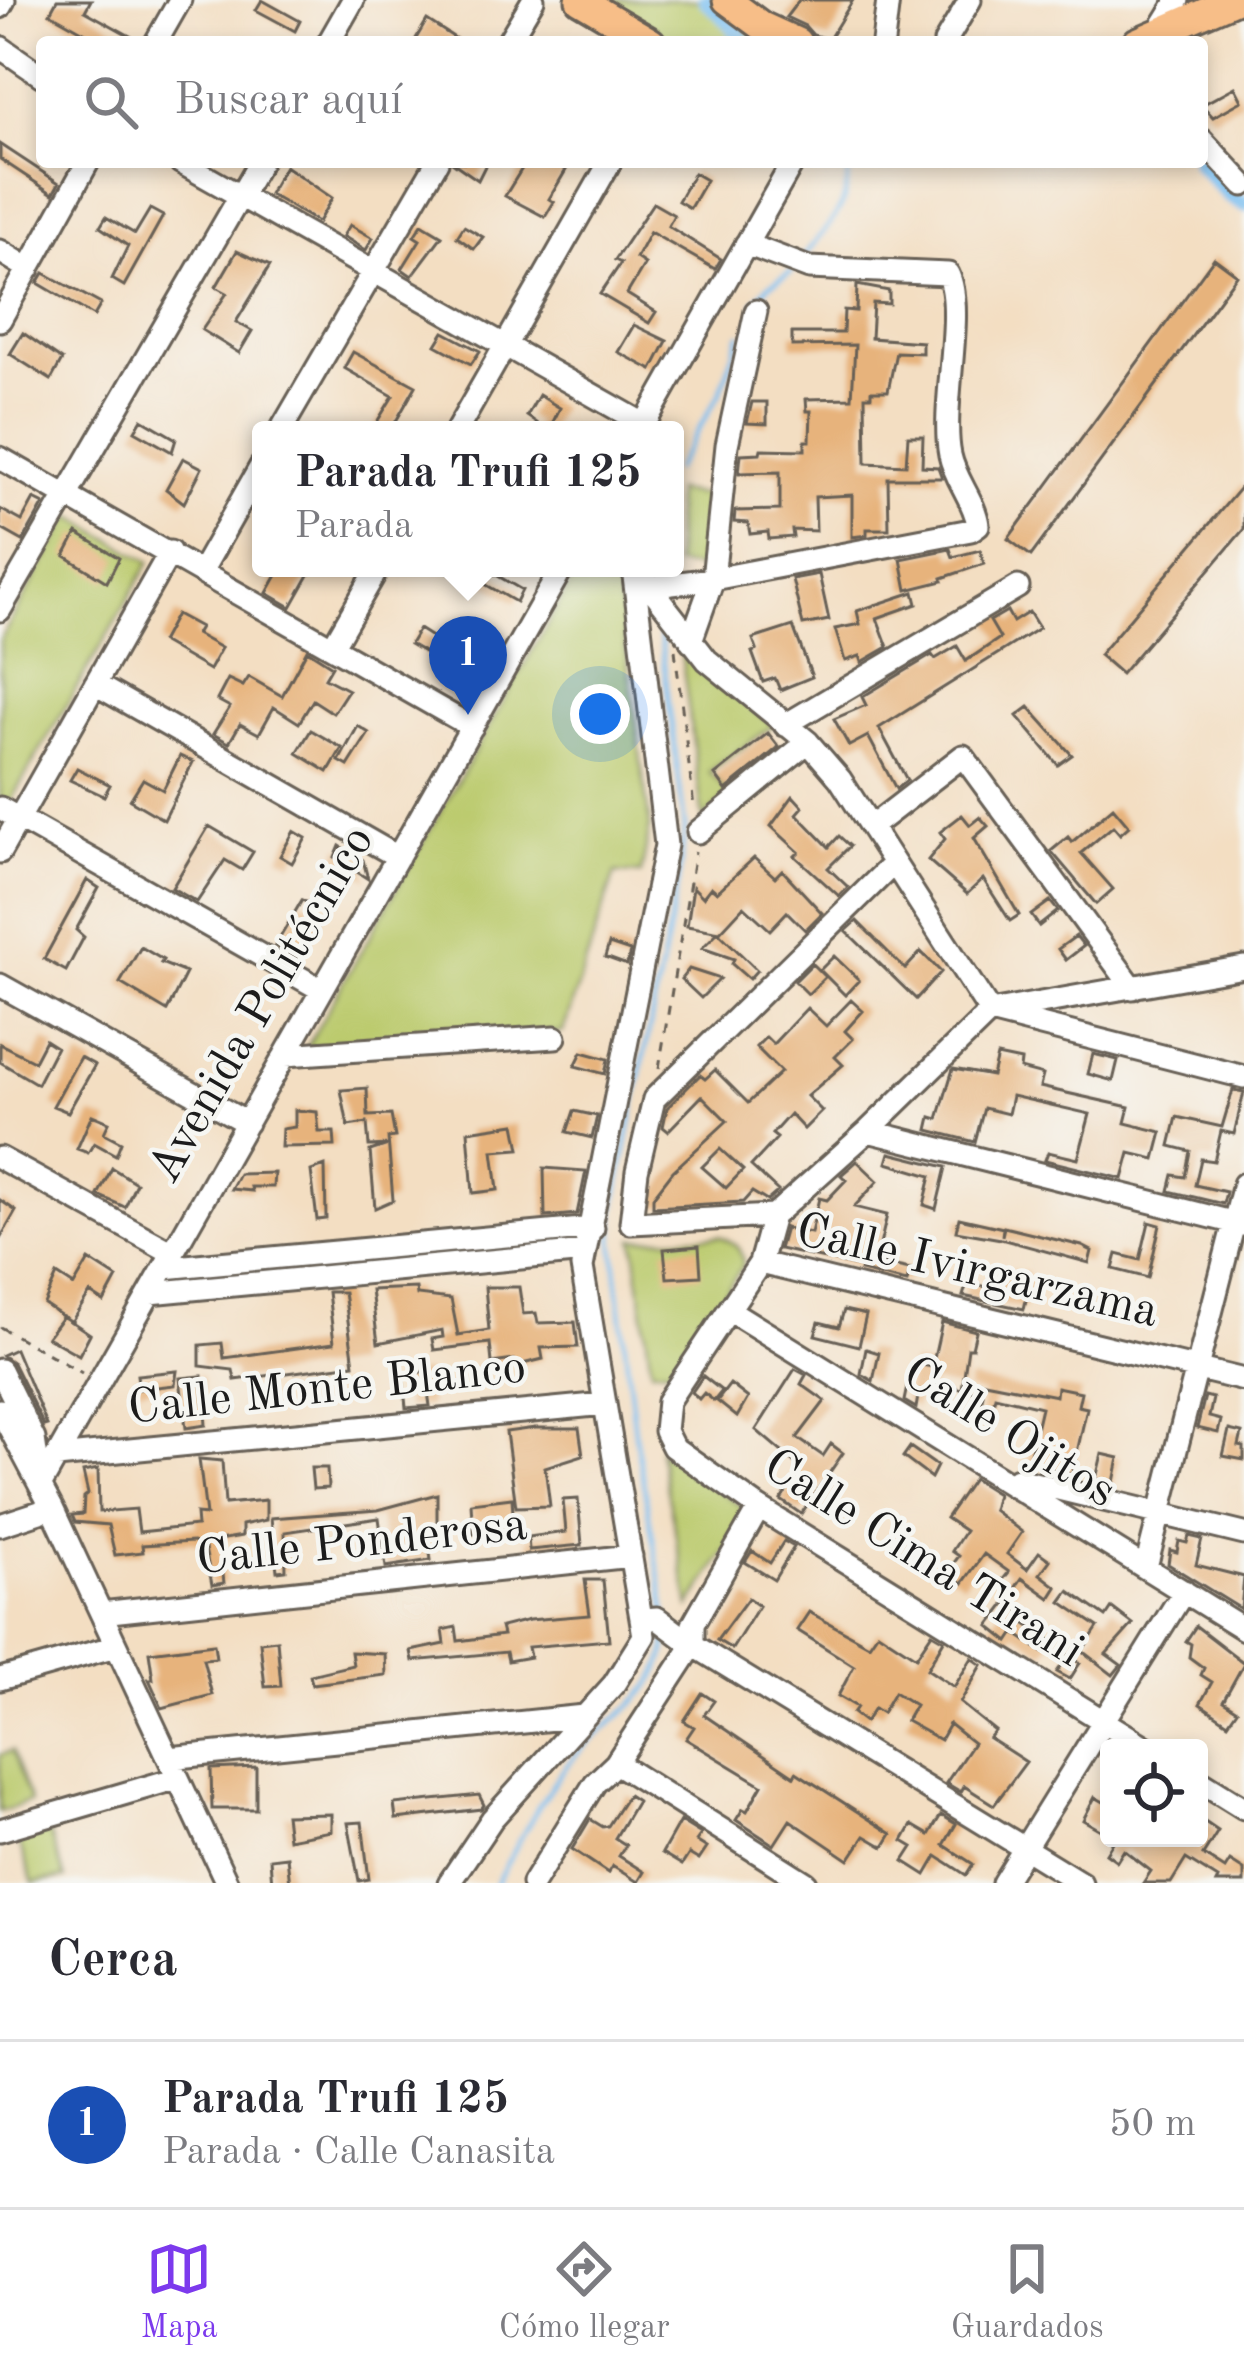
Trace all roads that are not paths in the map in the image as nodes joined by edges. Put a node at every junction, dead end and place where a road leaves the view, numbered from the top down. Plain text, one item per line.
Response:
1 (180, 0) edge
2 (353, 0) edge
3 (533, 0) edge
4 (580, 0) edge
5 (728, 0) edge
6 (888, 0) edge
7 (970, 0) edge
8 (1178, 0) edge
9 (1234, 0) edge
10 (159, 36) edge
11 (332, 36) edge
12 (512, 36) edge
13 (641, 36) edge
14 (784, 36) edge
15 (884, 36) edge
16 (949, 36) edge
17 (1149, 36) edge
18 (1152, 36) edge
19 (0, 47) edge
20 (36, 72) edge
21 (1208, 144) edge
22 (1234, 164) edge
23 (85, 168) edge
24 (191, 168) edge
25 (256, 168) edge
26 (433, 168) edge
27 (607, 168) edge
28 (790, 168) edge
29 (1244, 185) edge
30 (240, 196) junction
31 (746, 244) junction
32 (0, 251) edge
33 (29, 269) junction
34 (373, 269) junction
35 (756, 310) dead end
36 (0, 320) edge
37 (506, 344) junction
38 (286, 421) edge
39 (462, 421) edge
40 (632, 421) edge
41 (645, 421) edge
42 (0, 458) edge
43 (252, 482) edge
44 (67, 495) junction
45 (170, 552) junction
46 (202, 570) junction
47 (373, 577) edge
48 (557, 577) edge
49 (638, 577) edge
50 (640, 577) edge
51 (683, 577) edge
52 (713, 579) junction
53 (1018, 587) dead end
54 (0, 610) edge
55 (691, 641) junction
56 (333, 646) junction
57 (95, 684) junction
58 (785, 725) junction
59 (472, 727) junction
60 (808, 742) junction
61 (9, 814) edge
62 (871, 827) junction
63 (698, 832) dead end
64 (0, 852) edge
65 (398, 857) junction
66 (893, 864) junction
67 (1244, 967) edge
68 (0, 985) edge
69 (1133, 988) junction
70 (322, 990) junction
71 (990, 1012) junction
72 (555, 1037) dead end
73 (285, 1055) junction
74 (1244, 1077) edge
75 (247, 1124) junction
76 (868, 1131) junction
77 (0, 1158) edge
78 (1244, 1184) edge
79 (773, 1216) junction
80 (1239, 1224) edge
81 (592, 1228) junction
82 (585, 1252) junction
83 (168, 1261) junction
84 (760, 1263) junction
85 (150, 1293) junction
86 (729, 1310) junction
87 (1197, 1367) junction
88 (0, 1370) edge
89 (1244, 1380) edge
90 (604, 1404) junction
91 (0, 1410) edge
92 (57, 1457) junction
93 (998, 1474) junction
94 (40, 1486) junction
95 (52, 1508) junction
96 (759, 1508) junction
97 (1160, 1514) junction
98 (0, 1525) edge
99 (1244, 1534) edge
100 (631, 1556) junction
101 (1146, 1567) junction
102 (1184, 1591) junction
103 (101, 1613) junction
104 (667, 1628) junction
105 (1244, 1629) edge
106 (116, 1646) junction
107 (0, 1679) edge
108 (584, 1716) junction
109 (1103, 1721) junction
110 (1132, 1739) edge
111 (616, 1763) junction
112 (174, 1768) junction
113 (1208, 1786) edge
114 (1244, 1808) edge
115 (0, 1830) edge
116 (1025, 1848) junction
117 (227, 1883) edge
118 (448, 1883) edge
119 (533, 1883) edge
120 (806, 1883) edge
121 (1003, 1883) edge
122 (1081, 1883) edge

1 - 10 street
2 - 11 street
3 - 12 street
4 - 13 main road
5 - 14 main road
6 - 15 street
7 - 16 street
8 - 17 street
9 - 18 main road
19 - 20 street
21 - 22 street
22 - 29 street
23 - 33 street
24 - 30 street
25 - 30 street
26 - 34 street
27 - 37 street
28 - 31 street
30 - 34 street
30 - 44 street
31 - 41 street
31 - 52 street
32 - 33 street
33 - 36 street
34 - 37 street
34 - 38 street
35 - 52 street
37 - 39 street
37 - 40 street
42 - 44 street
43 - 46 street
44 - 45 street
44 - 54 street
45 - 46 street
45 - 57 street
46 - 56 street
47 - 56 street
48 - 59 street, Avenida Politécnico
49 - 81 street
50 - 55 street
51 - 52 street
52 - 55 street
53 - 58 street
55 - 58 street
56 - 59 street
57 - 61 street
57 - 65 street
58 - 60 street
59 - 65 street, Avenida Politécnico
60 - 62 street
60 - 63 street
61 - 64 street
61 - 70 street
62 - 66 street
62 - 69 street
65 - 70 street, Avenida Politécnico
66 - 71 street
66 - 79 street
67 - 69 street
68 - 75 street
69 - 71 street
70 - 73 street, Avenida Politécnico
71 - 74 street
71 - 76 street
72 - 73 street
73 - 75 street, Avenida Politécnico
75 - 83 street, Avenida Politécnico
76 - 79 street
76 - 80 street
77 - 83 street
78 - 80 street
79 - 84 street
80 - 87 street
81 - 82 street
81 - 83 street
82 - 85 street
82 - 90 street
83 - 85 street, Avenida Politécnico
84 - 86 street
84 - 87 street, Calle Ivirgarzama
85 - 92 street, Avenida Politécnico
86 - 93 street, Calle Ojitos
86 - 96 street, Calle Cima Tirani
87 - 89 street, Calle Ivirgarzama
87 - 97 street
88 - 94 street
90 - 92 street, Calle Monte Blanco
90 - 100 street
91 - 94 street
92 - 94 street, Avenida Politécnico
93 - 97 street
93 - 101 street, Calle Ojitos
94 - 95 street
95 - 98 street
95 - 103 street
96 - 104 street
96 - 109 street, Calle Cima Tirani
97 - 99 street
97 - 101 street
100 - 103 street, Calle Ponderosa
100 - 104 street
101 - 102 street, Calle Ojitos
102 - 105 street, Calle Ojitos
102 - 109 street
103 - 106 street
104 - 108 street
104 - 111 street
104 - 116 street
106 - 107 street
106 - 112 street
108 - 112 street
108 - 118 street
109 - 110 street, Calle Cima Tirani
109 - 116 street
111 - 119 street
111 - 120 street
112 - 115 street
112 - 117 street
113 - 114 street
116 - 121 street
116 - 122 street

